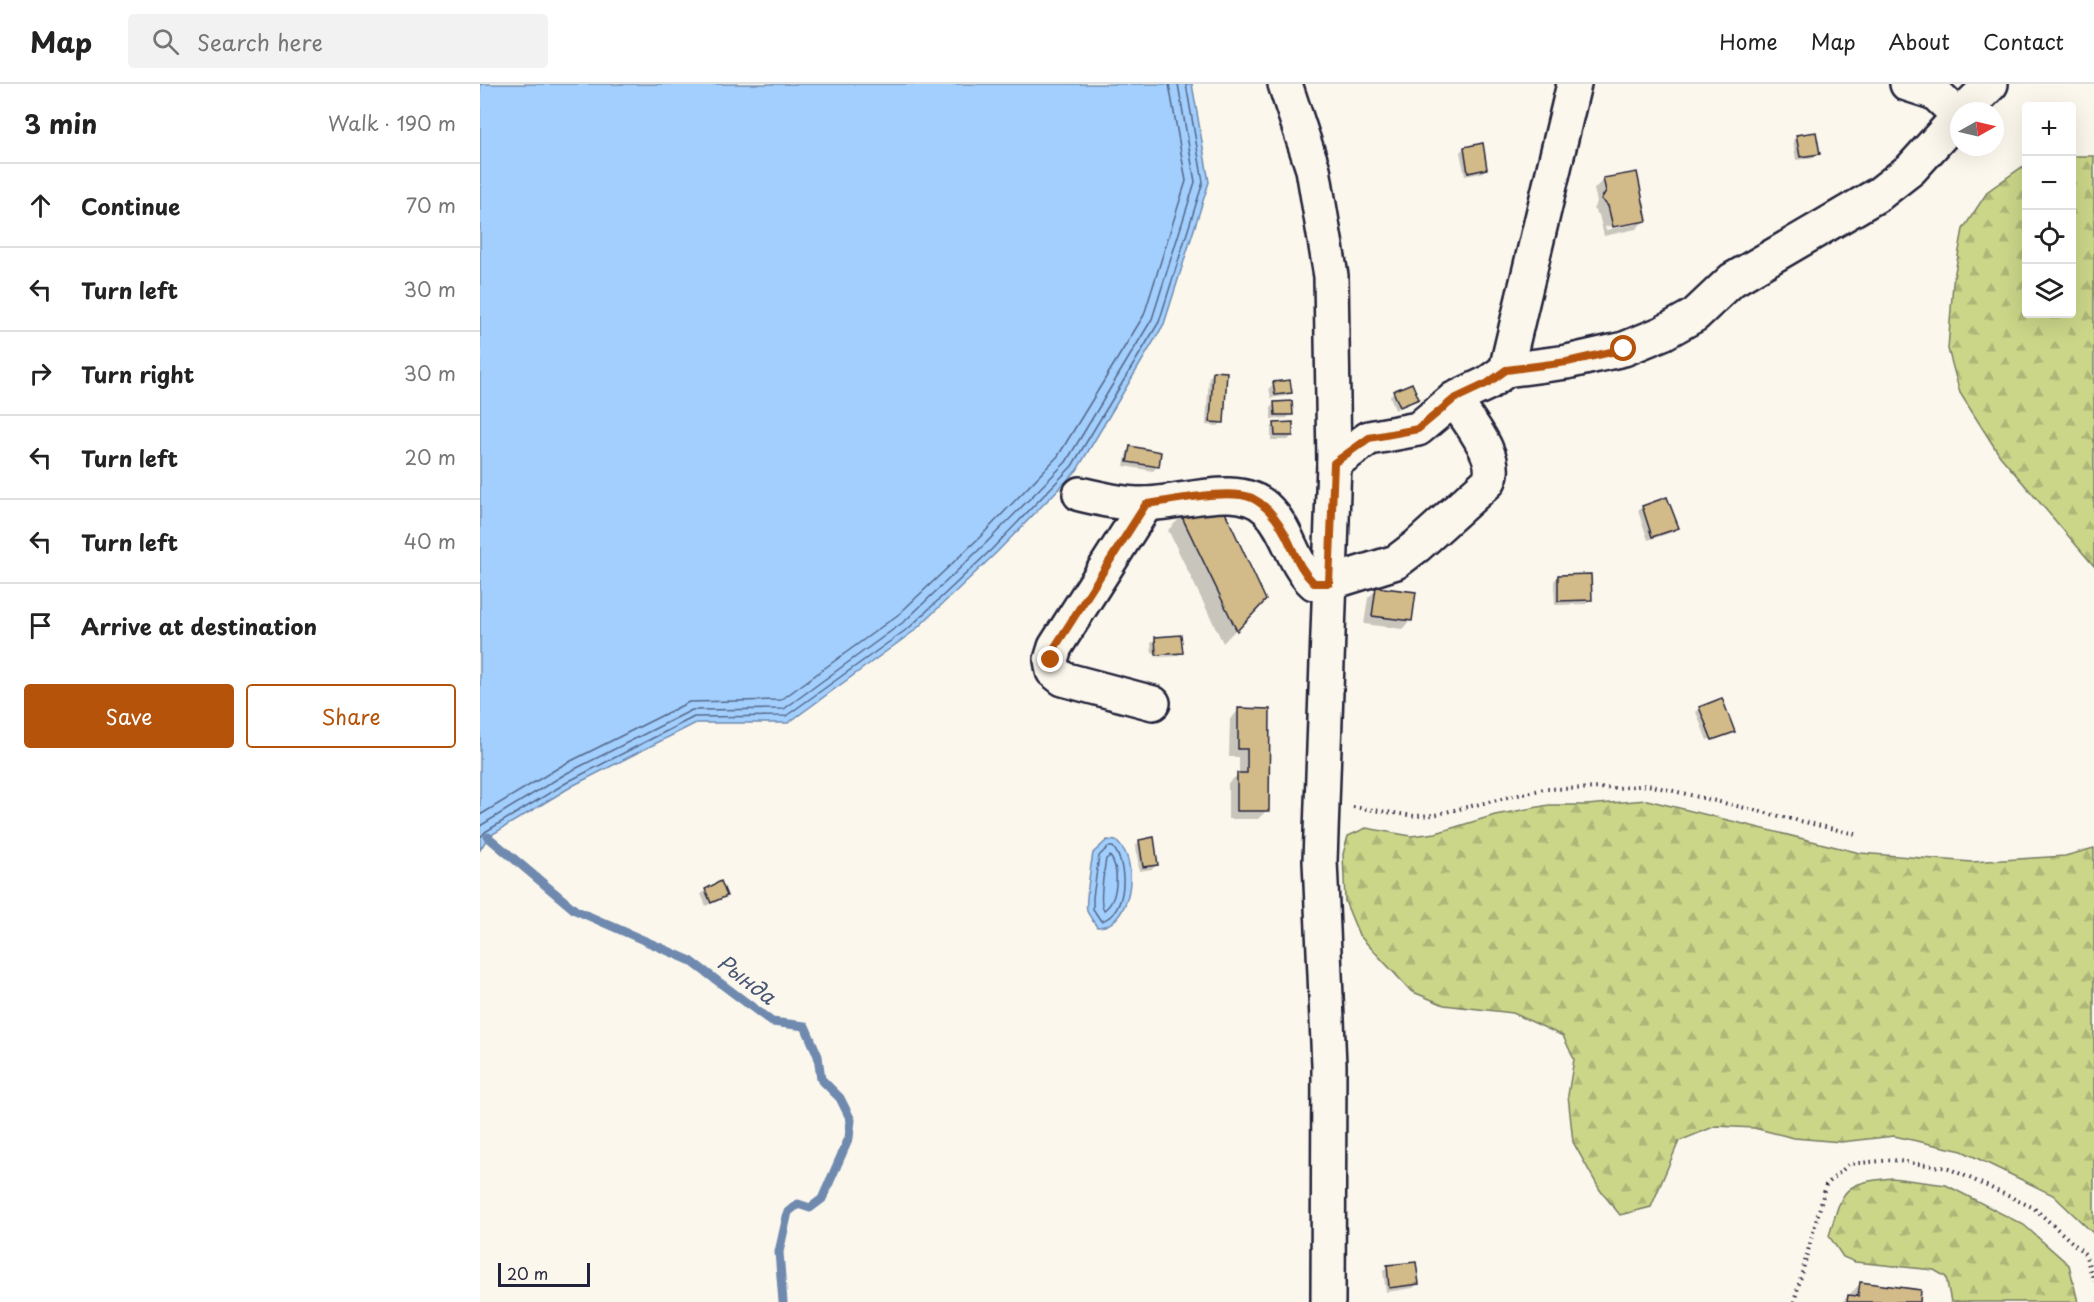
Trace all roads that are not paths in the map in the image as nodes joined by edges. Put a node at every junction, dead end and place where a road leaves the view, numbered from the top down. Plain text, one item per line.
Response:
1 (1285, 84) edge
2 (1574, 84) edge
3 (1906, 84) edge
4 (1991, 84) edge
5 (1973, 102) edge
6 (1950, 107) edge
7 (1950, 126) edge
8 (1506, 370) junction
9 (1454, 399) junction
10 (1334, 463) junction
11 (1080, 494) dead end
12 (1146, 504) junction
13 (1329, 583) junction
14 (1153, 703) dead end
15 (1328, 1302) edge

1 - 10 street
2 - 8 street
3 - 6 street
4 - 5 street
7 - 8 street
8 - 9 street
9 - 10 street
9 - 13 street
10 - 13 street
11 - 12 street
12 - 13 street
12 - 14 street
13 - 15 street

